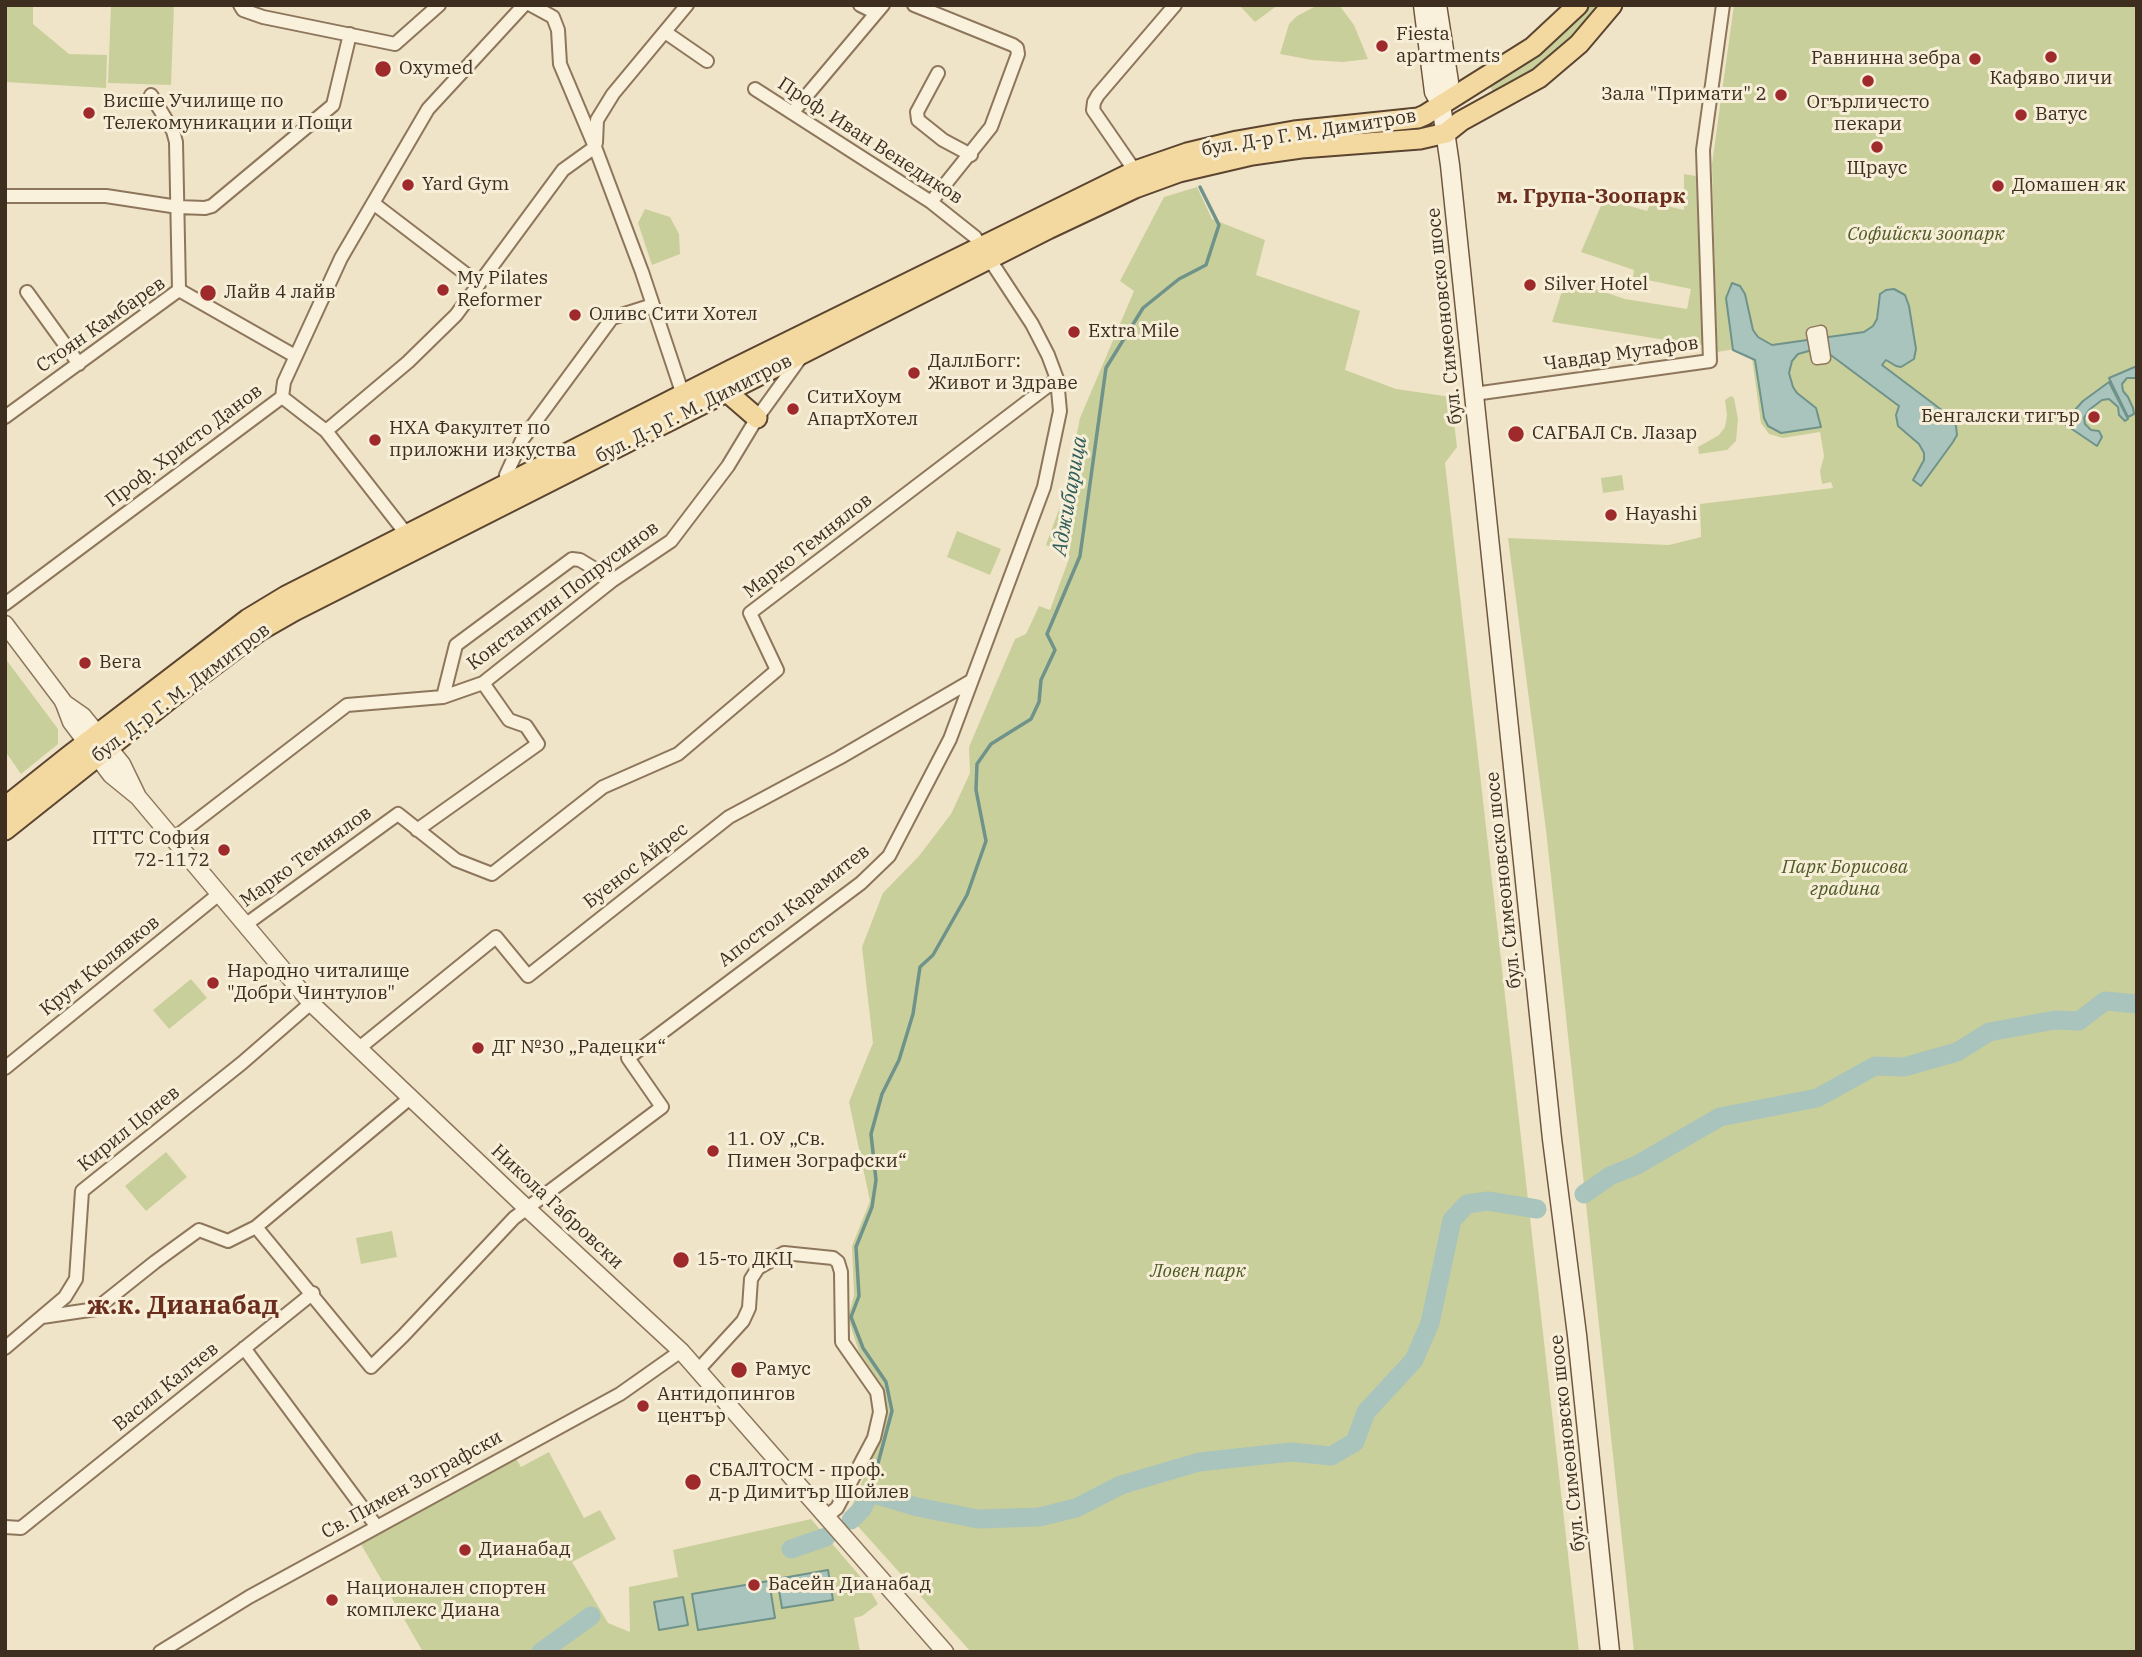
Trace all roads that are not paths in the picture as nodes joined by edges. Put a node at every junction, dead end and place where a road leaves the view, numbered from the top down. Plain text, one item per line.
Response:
1 (240, 5) edge
2 (439, 5) edge
3 (524, 5) edge
4 (531, 5) edge
5 (687, 5) edge
6 (860, 5) edge
7 (914, 5) edge
8 (1175, 5) edge
9 (1423, 5) edge
10 (1437, 5) edge
11 (1578, 5) edge
12 (1612, 5) edge
13 (1723, 5) edge
14 (879, 9) edge
15 (665, 32) junction
16 (350, 34) junction
17 (707, 61) dead end
18 (937, 73) dead end
19 (755, 89) dead end
20 (150, 95) dead end
21 (1441, 104) junction
22 (792, 113) junction
23 (1446, 133) junction
24 (595, 147) junction
25 (971, 155) junction
26 (1135, 171) junction
27 (5, 196) edge
28 (932, 202) junction
29 (373, 203) junction
30 (178, 207) junction
31 (987, 252) junction
32 (479, 284) junction
33 (179, 290) junction
34 (27, 292) dead end
35 (653, 304) junction
36 (803, 354) junction
37 (295, 356) junction
38 (79, 363) junction
39 (1057, 379) junction
40 (727, 392) junction
41 (1474, 394) junction
42 (683, 395) junction
43 (282, 397) junction
44 (5, 417) edge
45 (757, 418) junction
46 (326, 431) junction
47 (510, 483) junction
48 (408, 536) junction
49 (613, 580) junction
50 (5, 604) edge
51 (5, 624) edge
52 (971, 681) junction
53 (483, 683) junction
54 (443, 697) junction
55 (97, 745) junction
56 (5, 807) edge
57 (5, 830) edge
58 (417, 831) junction
59 (173, 839) junction
60 (219, 894) junction
61 (245, 925) junction
62 (311, 1003) junction
63 (358, 1049) junction
64 (7, 1063) edge
65 (410, 1098) junction
66 (527, 1208) junction
67 (257, 1227) junction
68 (313, 1293) junction
69 (42, 1317) junction
70 (5, 1348) edge
71 (244, 1348) junction
72 (681, 1351) junction
73 (699, 1369) junction
74 (827, 1516) junction
75 (5, 1527) edge
76 (377, 1527) junction
77 (160, 1652) edge
78 (945, 1652) edge
79 (1610, 1652) edge

1 - 16 street
2 - 16 street
3 - 29 street, Проф. Христо Данов
4 - 24 street
5 - 15 street
6 - 14 street
7 - 25 street
8 - 26 street
9 - 21 main road, бул. Симеоновско шосе
10 - 21 main road, бул. Симеоновско шосе
11 - 21 main road, бул. Д-р Г. М. Димитров
12 - 23 main road
13 - 41 street, Чавдар Мутафов
14 - 22 street
15 - 17 street
15 - 24 street
16 - 30 street
18 - 25 street
19 - 22 street, Проф. Иван Венедиков
20 - 30 street
21 - 23 main road, бул. Симеоновско шосе
21 - 26 main road, бул. Д-р Г. М. Димитров
22 - 28 street, Проф. Иван Венедиков
23 - 31 main road, бул. Д-р Г. М. Димитров
23 - 41 main road, бул. Симеоновско шосе
24 - 32 street
24 - 35 street
25 - 28 street
26 - 31 main road, бул. Д-р Г. М. Димитров
27 - 30 street
28 - 31 street, Проф. Иван Венедиков
29 - 32 street
29 - 37 street, Проф. Христо Данов
30 - 33 street
31 - 36 main road, бул. Д-р Г. М. Димитров
31 - 39 street, Апостол Карамитев
31 - 42 main road, бул. Д-р Г. М. Димитров
32 - 46 street
33 - 37 street, Стоян Камбарев
33 - 38 street, Стоян Камбарев
34 - 38 street
35 - 42 street
35 - 47 street
36 - 40 main road, бул. Д-р Г. М. Димитров
36 - 45 street, Константин Попрусинов
37 - 43 street, Проф. Христо Данов
38 - 44 street, Стоян Камбарев
39 - 52 street, Апостол Карамитев
39 - 58 street, Марко Темнялов
40 - 45 main road
40 - 55 main road, бул. Д-р Г. М. Димитров
41 - 79 main road, бул. Симеоновско шосе
42 - 47 main road, бул. Д-р Г. М. Димитров
43 - 46 street
43 - 50 street, Проф. Христо Данов
45 - 49 street, Константин Попрусинов
46 - 48 street
47 - 48 main road, бул. Д-р Г. М. Димитров
48 - 55 main road, бул. Д-р Г. М. Димитров
49 - 53 street, Константин Попрусинов
49 - 54 street
51 - 55 street, Никола Габровски
52 - 63 street, Буенос Айрес
52 - 66 street, Апостол Карамитев
53 - 54 street, Константин Попрусинов
53 - 58 street
54 - 59 street, Константин Попрусинов
55 - 56 main road, бул. Д-р Г. М. Димитров
55 - 57 main road, бул. Д-р Г. М. Димитров
55 - 59 street, Никола Габровски
58 - 61 street, Марко Темнялов
59 - 60 street, Никола Габровски
60 - 61 street, Никола Габровски
60 - 64 street, Крум Кюлявков
61 - 62 street, Никола Габровски
62 - 63 street, Никола Габровски
62 - 69 street, Кирил Цонев
63 - 65 street, Никола Габровски
65 - 66 street, Никола Габровски
65 - 67 street
66 - 68 street, Апостол Карамитев
66 - 72 street, Никола Габровски
67 - 68 street
67 - 69 street
68 - 71 street, Васил Калчев
69 - 70 street, Кирил Цонев
71 - 75 street, Васил Калчев
71 - 76 street
72 - 73 street, Никола Габровски
72 - 76 street, Св. Пимен Зографски
73 - 74 street, Никола Габровски
73 - 74 street
74 - 78 street, Никола Габровски
76 - 77 street, Св. Пимен Зографски

